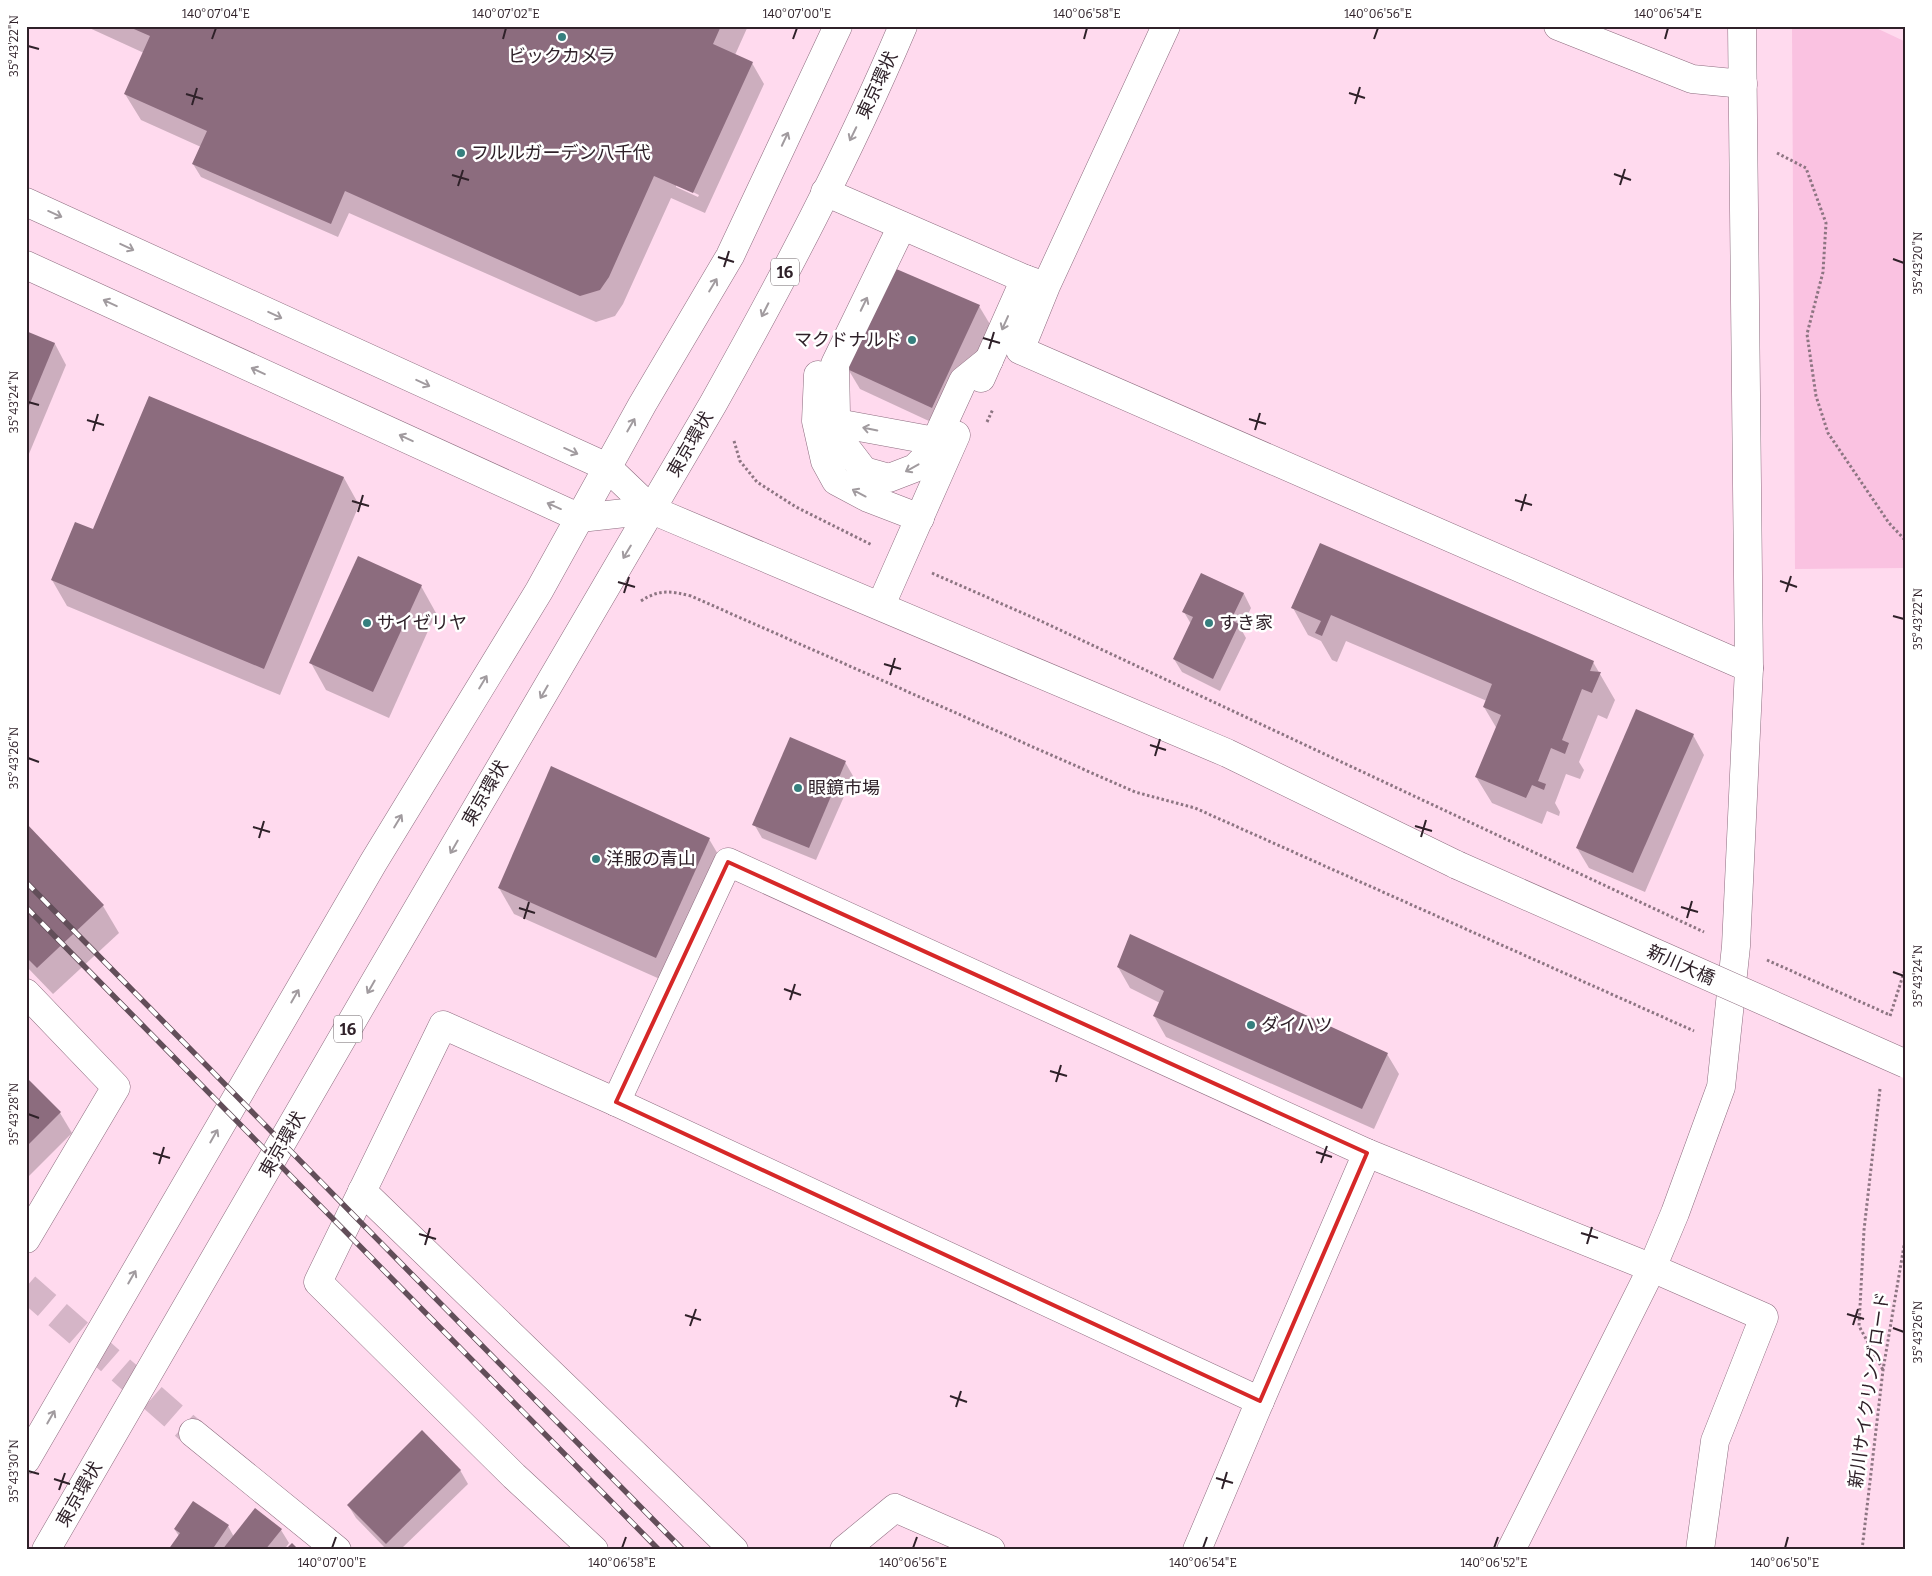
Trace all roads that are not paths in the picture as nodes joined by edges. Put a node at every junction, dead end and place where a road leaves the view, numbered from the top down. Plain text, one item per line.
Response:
1 (838, 26) edge
2 (903, 26) edge
3 (1166, 26) edge
4 (1558, 26) edge
5 (1742, 26) edge
6 (1743, 84) junction
7 (825, 192) junction
8 (26, 202) edge
9 (894, 222) junction
10 (26, 265) edge
11 (1036, 282) junction
12 (989, 360) junction
13 (837, 423) junction
14 (935, 441) junction
15 (607, 467) junction
16 (652, 510) junction
17 (580, 518) junction
18 (920, 518) junction
19 (880, 605) junction
20 (1749, 668) junction
21 (26, 993) edge
22 (1906, 1064) edge
23 (616, 1102) junction
24 (1367, 1153) junction
25 (362, 1191) junction
26 (26, 1239) edge
27 (1652, 1268) junction
28 (1260, 1401) junction
29 (193, 1433) tunnel mouth
30 (26, 1460) edge
31 (46, 1550) edge
32 (337, 1550) edge
33 (594, 1550) edge
34 (734, 1550) edge
35 (844, 1550) edge
36 (991, 1550) edge
37 (1198, 1550) edge
38 (1511, 1550) edge
39 (1700, 1550) edge

15 -> 1 main road
2 -> 7 main road, 東京環状 / 16
3 - 11 main road
4 - 6 main road
5 - 6 main road
6 - 20 main road
7 - 9 main road
7 -> 16 main road, 東京環状 / 16
8 -> 15 main road
9 - 11 main road
13 -> 9 main road
18 -> 9 main road
17 -> 10 main road
11 -> 12 main road
11 - 20 main road
12 - 14 main road
12 - 18 main road
14 -> 13 main road
14 -> 13 main road
15 - 16 main road
15 - 17 main road
16 - 17 main road
16 - 19 main road, 新川大橋
16 -> 31 main road, 東京環状 / 16
30 -> 17 main road
18 - 19 main road
19 - 22 main road, 新川大橋, bridge
20 - 27 main road
21 - 26 main road
23 - 24 main road
23 - 25 main road
23 - 28 main road
24 - 27 main road
24 - 28 main road
25 - 33 main road
25 - 34 main road
27 - 38 main road
27 - 39 main road
28 - 37 main road
29 - 32 main road
35 - 36 main road

